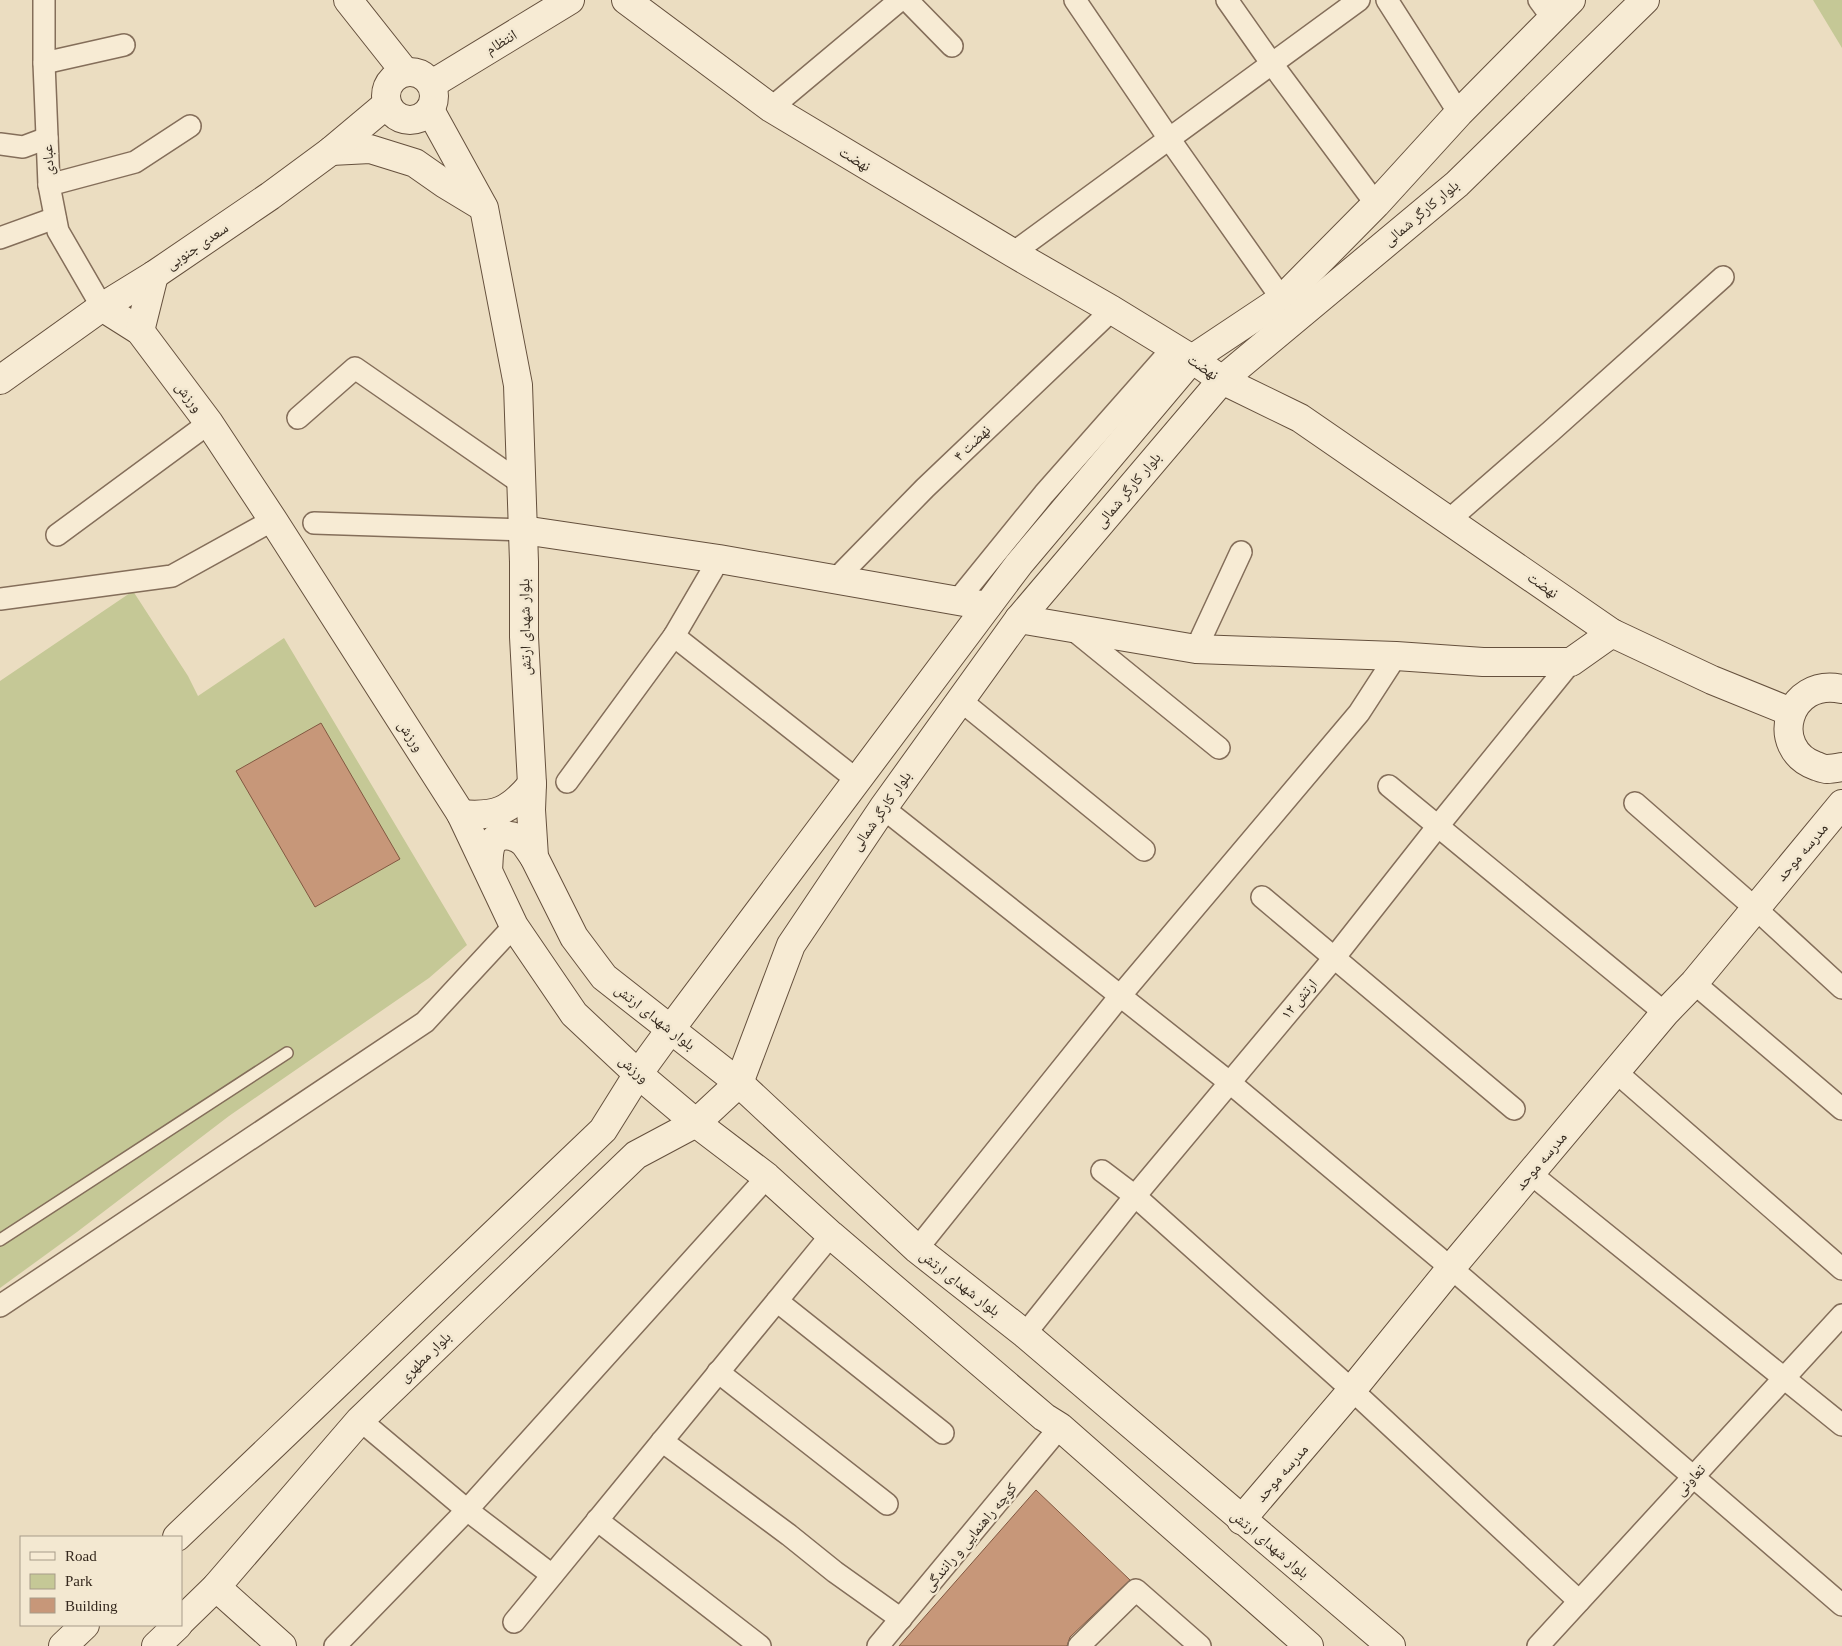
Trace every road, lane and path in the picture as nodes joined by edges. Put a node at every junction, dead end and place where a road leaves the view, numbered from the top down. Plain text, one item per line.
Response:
1 (44, 0) edge
2 (348, 0) edge
3 (570, 0) edge
4 (626, 0) edge
5 (900, 0) edge
6 (907, 0) edge
7 (1076, 0) edge
8 (1227, 0) edge
9 (1359, 0) edge
10 (1387, 0) edge
11 (1645, 0) edge
12 (1554, 6) edge
13 (124, 45) dead end
14 (952, 46) dead end
15 (44, 63) junction
16 (1272, 64) junction
17 (405, 72) junction
18 (431, 97) junction
19 (387, 104) junction
20 (771, 108) junction
21 (1459, 113) junction
22 (190, 126) dead end
23 (47, 138) junction
24 (1170, 140) junction
25 (0, 144) edge
26 (331, 151) junction
27 (49, 185) junction
28 (1376, 204) junction
29 (484, 208) junction
30 (56, 218) junction
31 (0, 238) edge
32 (1013, 253) junction
33 (154, 275) junction
34 (1723, 277) dead end
35 (1282, 299) junction
36 (102, 307) junction
37 (1112, 310) junction
38 (140, 331) junction
39 (1183, 353) junction
40 (0, 380) edge
41 (1222, 380) junction
42 (298, 418) dead end
43 (209, 423) junction
44 (522, 483) junction
45 (273, 520) junction
46 (1449, 520) junction
47 (314, 523) dead end
48 (523, 530) junction
49 (57, 535) dead end
50 (1241, 552) dead end
51 (719, 559) junction
52 (835, 580) junction
53 (0, 599) edge
54 (957, 601) junction
55 (987, 606) junction
56 (1019, 619) junction
57 (1070, 627) junction
58 (1612, 633) junction
59 (674, 636) junction
60 (1196, 649) junction
61 (1396, 656) junction
62 (1571, 662) junction
63 (1838, 686) edge
64 (960, 700) junction
65 (1791, 712) junction
66 (1219, 748) dead end
67 (1842, 767) edge
68 (857, 780) junction
69 (567, 782) dead end
70 (532, 784) junction
71 (1389, 786) dead end
72 (1636, 803) dead end
73 (1842, 804) edge
74 (883, 808) junction
75 (461, 814) junction
76 (1438, 826) junction
77 (1144, 850) dead end
78 (534, 857) junction
79 (488, 869) junction
80 (1262, 897) dead end
81 (1755, 908) junction
82 (514, 926) junction
83 (1334, 958) junction
84 (1694, 983) junction
85 (1842, 988) edge
86 (1120, 996) junction
87 (1665, 1013) junction
88 (670, 1030) junction
89 (287, 1053) dead end
90 (1616, 1072) junction
91 (638, 1074) junction
92 (1229, 1082) junction
93 (739, 1083) junction
94 (1514, 1109) dead end
95 (1842, 1109) edge
96 (696, 1123) junction
97 (1102, 1171) dead end
98 (1531, 1174) junction
99 (766, 1177) junction
100 (1135, 1196) junction
101 (831, 1235) junction
102 (0, 1240) edge
103 (917, 1249) junction
104 (1451, 1268) junction
105 (1842, 1268) edge
106 (777, 1301) junction
107 (0, 1306) edge
108 (1842, 1315) edge
109 (1025, 1334) junction
110 (718, 1372) junction
111 (1784, 1378) junction
112 (1352, 1390) junction
113 (360, 1420) junction
114 (1842, 1425) edge
115 (1060, 1427) junction
116 (943, 1433) dead end
117 (662, 1441) junction
118 (1693, 1477) junction
119 (887, 1504) dead end
120 (467, 1510) junction
121 (597, 1520) junction
122 (1241, 1520) junction
123 (178, 1536) edge
124 (552, 1575) junction
125 (216, 1587) junction
126 (1579, 1601) junction
127 (1842, 1605) edge
128 (902, 1619) junction
129 (182, 1620) edge
130 (514, 1622) dead end
131 (84, 1626) edge
132 (177, 1626) edge
133 (1082, 1645) edge
134 (63, 1646) edge
135 (156, 1646) edge
136 (282, 1646) edge
137 (335, 1646) edge
138 (760, 1646) edge
139 (878, 1646) edge
140 (1200, 1646) edge
141 (1309, 1646) edge
142 (1391, 1646) edge
143 (1538, 1646) edge

1 - 15 street, عبادی
2 - 17 main road
3 - 18 main road, انتظام
4 - 20 main road, نهضت
5 - 20 street
6 - 14 street
7 - 24 street
8 - 16 street
9 - 16 street
10 - 21 street
11 - 41 main road, بلوار کارگر شمالی
12 - 21 main road
13 - 15 street
15 - 23 street, عبادی
16 - 24 street
16 - 28 street
17 - 18 main road
17 - 19 main road
18 - 19 main road
18 - 29 main road, بلوار شهدای ارتش
19 - 26 main road, سعدی جنوبی
20 - 32 main road, نهضت
21 - 28 main road
22 - 27 street
23 - 25 street
23 - 27 street, عبادی
24 - 32 street
24 - 35 street
26 - 29 main road
26 - 33 main road, سعدی جنوبی
27 - 30 street, عبادی
28 - 35 main road
29 - 44 main road, بلوار شهدای ارتش
30 - 31 street
30 - 36 street, عبادی
32 - 37 main road, نهضت
33 - 36 main road, سعدی جنوبی
33 - 38 main road
34 - 46 street
35 - 39 main road
36 - 38 main road, ورزش
36 - 40 main road, سعدی جنوبی
37 - 39 main road, نهضت
37 - 52 street, نهضت ۴
38 - 43 main road, ورزش
39 - 41 main road, نهضت
39 - 54 street
39 - 55 main road
41 - 46 main road, نهضت
41 - 56 main road, بلوار کارگر شمالی
42 - 44 street
43 - 45 main road, ورزش
43 - 49 street
44 - 48 main road, بلوار شهدای ارتش
45 - 53 street
45 - 75 main road, ورزش
46 - 58 main road, نهضت
47 - 48 street
48 - 51 main road
48 - 70 main road, بلوار شهدای ارتش
50 - 60 street
51 - 52 main road
51 - 59 street
52 - 54 main road
54 - 55 main road
55 - 68 main road
56 - 57 main road
56 - 64 main road, بلوار کارگر شمالی
57 - 60 main road
57 - 66 street
58 - 62 main road
58 - 65 main road, نهضت
59 - 68 street
59 - 69 street
60 - 61 main road
61 - 62 main road
61 - 86 street
62 - 76 street, ارتش ۱۲
63 - 65 main road
64 - 74 main road, بلوار کارگر شمالی
64 - 77 street
65 - 67 main road
68 - 88 main road
70 - 75 main road
70 - 78 main road, بلوار شهدای ارتش
71 - 76 street
72 - 81 street
73 - 81 main road, مدرسه موحد
74 - 86 street
74 - 93 main road, بلوار کارگر شمالی
75 - 79 main road, ورزش
76 - 83 street, ارتش ۱۲
76 - 87 street
78 - 79 main road
78 - 88 main road, بلوار شهدای ارتش
79 - 82 main road, ورزش
80 - 83 street
81 - 84 main road, مدرسه موحد
81 - 85 street
82 - 91 main road, ورزش
82 - 107 street
83 - 92 street, ارتش ۱۲
83 - 94 street
84 - 87 main road, مدرسه موحد
84 - 95 street
86 - 92 street
86 - 103 street
87 - 90 main road, مدرسه موحد
88 - 91 main road
88 - 93 main road, بلوار شهدای ارتش
89 - 102 lane
90 - 98 main road, مدرسه موحد
90 - 105 street
91 - 96 main road, ورزش
91 - 123 main road
92 - 100 street, ارتش ۱۲
92 - 104 street
93 - 96 main road, بلوار مطهری
93 - 103 main road, بلوار شهدای ارتش
96 - 99 main road
96 - 113 main road, بلوار مطهری
97 - 100 street
98 - 104 main road, مدرسه موحد
98 - 111 street
99 - 101 main road
99 - 120 street
100 - 109 street, ارتش ۱۲
100 - 112 street
101 - 106 street
101 - 115 main road
103 - 109 main road, بلوار شهدای ارتش
104 - 112 main road, مدرسه موحد
104 - 118 street
106 - 110 street
106 - 116 street
108 - 111 street, تعاونی
109 - 122 main road, بلوار شهدای ارتش
110 - 117 street
110 - 119 street
111 - 114 street
111 - 118 street, تعاونی
112 - 122 main road, مدرسه موحد
112 - 126 street
113 - 120 street
113 - 125 main road, بلوار مطهری
115 - 128 street, کوچه راهنمایی و رانندگی
115 - 141 main road
117 - 121 street
117 - 128 street
118 - 126 street, تعاونی
118 - 127 street
120 - 124 street
120 - 137 street
121 - 124 street
121 - 138 street
122 - 142 main road, بلوار شهدای ارتش
124 - 130 street
125 - 129 main road, بلوار مطهری
125 - 136 main road
126 - 143 street, تعاونی
128 - 139 street, کوچه راهنمایی و رانندگی
131 - 134 main road
132 - 135 main road
133 - 140 street

